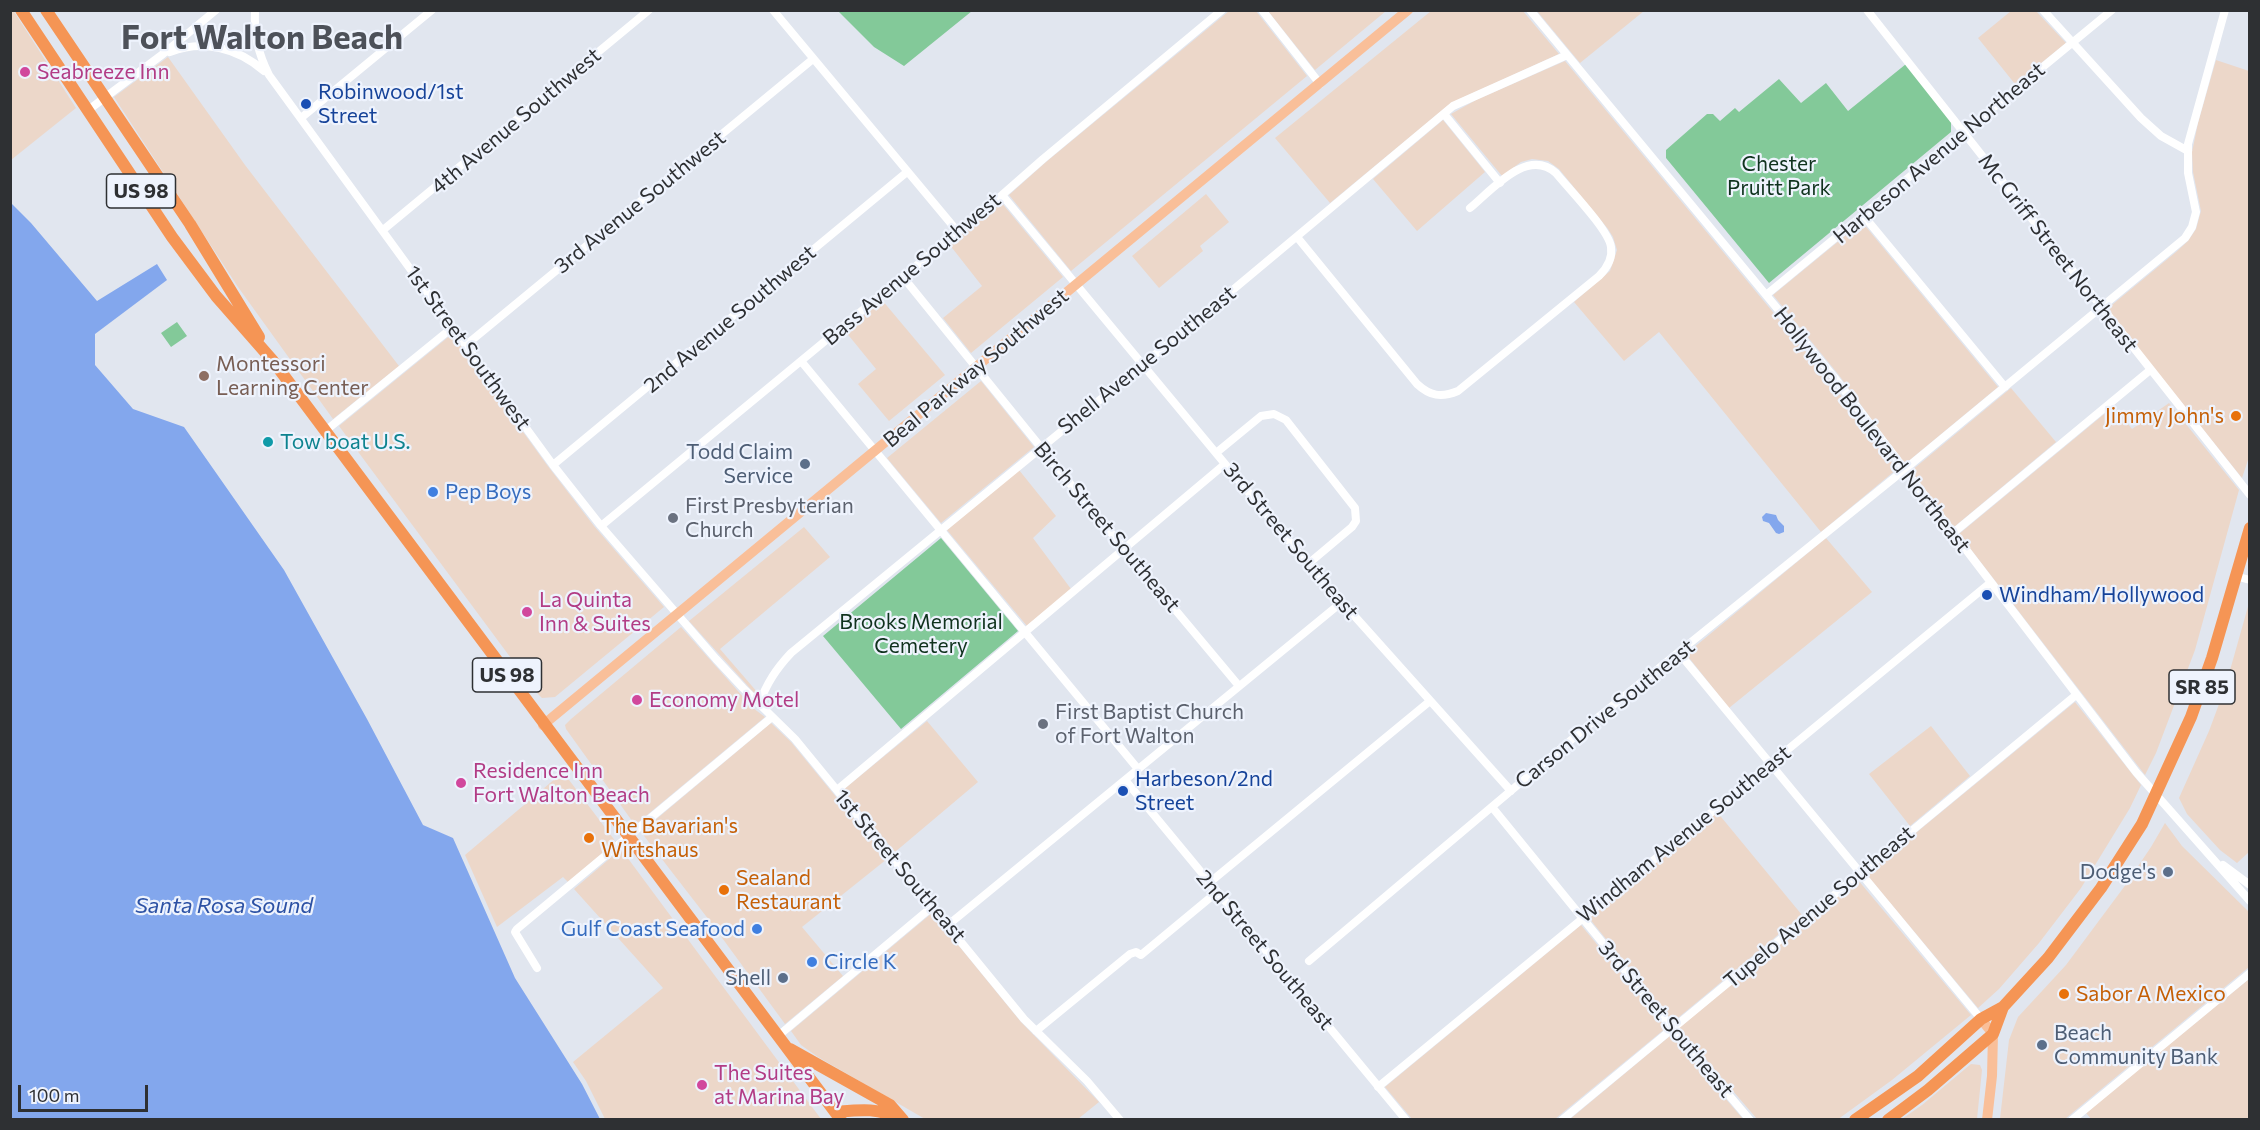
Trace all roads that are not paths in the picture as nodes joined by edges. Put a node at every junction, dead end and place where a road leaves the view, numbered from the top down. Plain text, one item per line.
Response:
1 (21, 10) edge
2 (46, 10) edge
3 (216, 10) edge
4 (255, 10) edge
5 (649, 10) edge
6 (773, 10) edge
7 (1222, 10) edge
8 (1262, 10) edge
9 (1408, 10) edge
10 (1530, 10) edge
11 (1867, 10) edge
12 (2043, 10) edge
13 (2112, 10) edge
14 (2225, 10) edge
15 (426, 12) edge
16 (2073, 43) junction
17 (163, 54) junction
18 (1567, 55) junction
19 (813, 59) junction
20 (268, 75) junction
21 (1320, 84) junction
22 (104, 99) junction
23 (87, 111) junction
24 (1444, 114) junction
25 (301, 118) junction
26 (1964, 133) junction
27 (2188, 151) junction
28 (907, 172) junction
29 (1500, 183) junction
30 (1002, 195) junction
31 (1470, 208) dead end
32 (1863, 215) junction
33 (383, 231) junction
34 (958, 232) junction
35 (1297, 237) junction
36 (903, 277) junction
37 (1076, 285) junction
38 (1766, 295) junction
39 (2100, 309) junction
40 (453, 327) junction
41 (466, 345) junction
42 (273, 361) junction
43 (801, 361) junction
44 (1143, 364) junction
45 (976, 367) junction
46 (2150, 371) junction
47 (2005, 387) junction
48 (324, 432) junction
49 (1041, 447) junction
50 (875, 451) junction
51 (1216, 453) junction
52 (1225, 464) junction
53 (554, 465) junction
54 (1904, 470) junction
55 (2250, 495) edge
56 (601, 526) junction
57 (2250, 528) edge
58 (940, 530) junction
59 (1952, 534) junction
60 (1125, 549) junction
61 (1308, 564) junction
62 (2235, 576) junction
63 (2250, 580) edge
64 (1990, 583) junction
65 (1342, 602) junction
66 (677, 614) junction
67 (1026, 633) junction
68 (1679, 653) junction
69 (1239, 686) junction
70 (2076, 695) junction
71 (1430, 701) junction
72 (759, 704) junction
73 (772, 717) junction
74 (543, 725) junction
75 (1769, 764) junction
76 (1138, 769) junction
77 (1125, 780) junction
78 (837, 790) junction
79 (1511, 791) junction
80 (2156, 794) junction
81 (1492, 807) junction
82 (628, 837) junction
83 (2208, 854) junction
84 (1859, 874) junction
85 (1209, 883) junction
86 (2250, 885) edge
87 (1217, 892) junction
88 (2250, 901) edge
89 (933, 906) junction
90 (1582, 918) junction
91 (948, 925) junction
92 (1309, 961) dead end
93 (537, 968) dead end
94 (2250, 973) edge
95 (2003, 1007) junction
96 (1981, 1019) junction
97 (1672, 1028) junction
98 (1036, 1031) junction
99 (1993, 1034) junction
100 (782, 1041) junction
101 (1378, 1087) junction
102 (2082, 1116) edge
103 (835, 1117) edge
104 (902, 1119) edge
105 (1120, 1119) edge
106 (1406, 1119) edge
107 (1562, 1119) edge
108 (1750, 1119) edge
109 (1855, 1119) edge
110 (1888, 1119) edge
111 (1987, 1119) edge
112 (2072, 1119) edge

1 - 23 highway, US 98
2 - 22 highway, US 98
3 - 17 street
4 - 20 street, 1st Street Southwest
5 - 33 street, 4th Avenue Southwest
6 - 19 street
7 - 30 street, Bass Avenue Southwest
8 - 21 street
9 - 21 main road, Beal Parkway Southwest
10 - 18 street, Hollywood Boulevard Northeast
11 - 26 street, Mc Griff Street Northeast
12 - 16 street
13 - 16 street, Harbeson Avenue Northeast
14 - 27 street, Carson Drive Southeast
15 - 25 street
16 - 26 street, Harbeson Avenue Northeast
16 - 27 street
17 - 20 street, 1st Street Southwest
17 - 22 street
18 - 24 street, Shell Avenue Southeast
18 - 38 street, Hollywood Boulevard Northeast
19 - 28 street
19 - 41 street, 3rd Avenue Southwest
20 - 25 street, 1st Street Southwest
21 - 37 main road, Beal Parkway Southwest
22 - 23 street
22 - 42 highway, US 98
23 - 42 highway, US 98
24 - 29 street
24 - 35 street, Shell Avenue Southeast
25 - 33 street, 1st Street Southwest
26 - 32 street, Harbeson Avenue Northeast
26 - 39 street, Mc Griff Street Northeast
27 - 39 street, Carson Drive Southeast
28 - 34 street
28 - 53 street, 2nd Avenue Southwest
29 - 31 street
29 - 35 street
30 - 34 street, Bass Avenue Southwest
30 - 37 street, 3rd Street Southeast
32 - 38 street, Harbeson Avenue Northeast
32 - 47 street
33 - 40 street, 1st Street Southwest
34 - 36 street, Bass Avenue Southwest
35 - 44 street, Shell Avenue Southeast
36 - 43 street, Bass Avenue Southwest
36 - 45 street, Birch Street Southeast
37 - 44 street, 3rd Street Southeast
37 - 45 main road, Beal Parkway Southwest
38 - 54 street, Hollywood Boulevard Northeast
39 - 46 street, Mc Griff Street Northeast
39 - 47 street, Carson Drive Southeast
40 - 41 street, 1st Street Southwest
40 - 48 street
41 - 53 street, 1st Street Southwest
42 - 48 highway, US 98
43 - 50 street
43 - 56 street, Bass Avenue Southwest
44 - 49 street, Shell Avenue Southeast
44 - 51 street, 3rd Street Southeast
45 - 49 street, Birch Street Southeast
45 - 50 main road, Beal Parkway Southwest
46 - 55 street, Mc Griff Street Northeast
46 - 59 street
47 - 54 street, Carson Drive Southeast
48 - 74 highway, US 98
49 - 58 street, Shell Avenue Southeast
49 - 60 street, Birch Street Southeast
50 - 58 street
50 - 66 main road, Beal Parkway Southwest
51 - 52 street, 3rd Street Southeast
51 - 61 street
52 - 60 street
52 - 61 street, 3rd Street Southeast
53 - 56 street, 1st Street Southwest
54 - 59 street, Hollywood Boulevard Northeast
54 - 68 street, Carson Drive Southeast
56 - 66 street, 1st Street Southwest
57 - 62 highway, SR 85
58 - 67 street
58 - 72 street, Shell Avenue Southeast
59 - 64 street, Hollywood Boulevard Northeast
60 - 67 street
60 - 69 street, Birch Street Southeast
61 - 65 street, 3rd Street Southeast
62 - 63 street
62 - 80 highway, SR 85
64 - 70 street, Hollywood Boulevard Northeast
64 - 75 street, Windham Avenue Southeast
65 - 69 street
65 - 71 street, 3rd Street Southeast
66 - 72 street, 1st Street Southeast
66 - 74 main road, Beal Parkway Southwest
67 - 76 street
67 - 78 street
68 - 75 street
68 - 79 street, Carson Drive Southeast
69 - 76 street
70 - 80 street, Hollywood Boulevard Northeast
70 - 84 street, Tupelo Avenue Southeast
71 - 79 street, 3rd Street Southeast
71 - 85 street
72 - 73 street, 1st Street Southeast
73 - 78 street, 1st Street Southeast
73 - 82 street
74 - 82 highway, US 98
75 - 84 street
75 - 90 street, Windham Avenue Southeast
76 - 77 street
77 - 85 street, 2nd Street Southeast
77 - 91 street
78 - 89 street, 1st Street Southeast
79 - 81 street, Carson Drive Southeast
80 - 83 street, Hollywood Boulevard Northeast
80 - 95 highway, SR 85
81 - 90 street, 3rd Street Southeast
81 - 92 street, Carson Drive Southeast
82 - 93 street
82 - 100 highway, US 98
83 - 86 street, Hollywood Boulevard Northeast
83 - 88 street, Hollywood Boulevard Northeast
84 - 96 street
84 - 97 street, Tupelo Avenue Southeast
85 - 87 street, 2nd Street Southeast
87 - 98 street
87 - 101 street, 2nd Street Southeast
89 - 91 street, 1st Street Southeast
89 - 100 street
90 - 97 street, 3rd Street Southeast
90 - 101 street, Windham Avenue Southeast
91 - 98 street, 1st Street Southeast
94 - 102 street
95 - 96 highway, SR 85
95 - 99 highway, SR 85
96 - 99 main road
96 - 109 highway, SR 85
97 - 107 street, Tupelo Avenue Southeast
97 - 108 street, 3rd Street Southeast
98 - 105 street, 1st Street Southeast
99 - 110 highway, SR 85
99 - 111 main road
100 - 103 highway, US 98
100 - 104 highway
101 - 106 street, 2nd Street Southeast
102 - 112 street
103 - 104 highway

